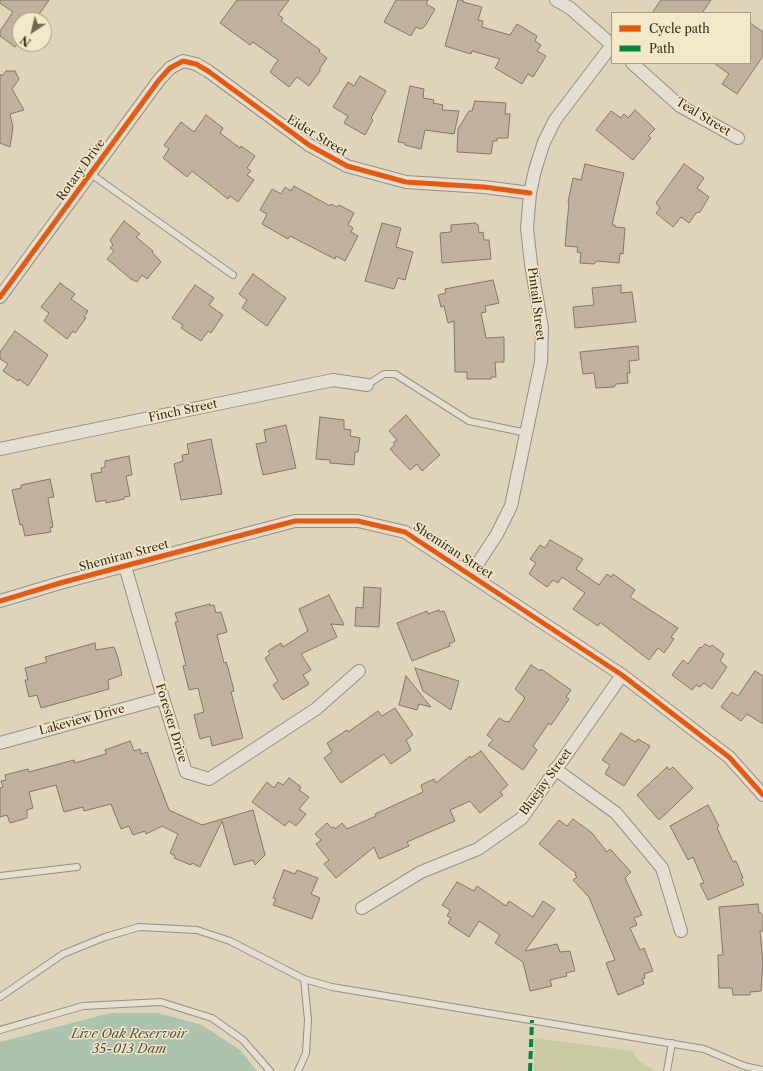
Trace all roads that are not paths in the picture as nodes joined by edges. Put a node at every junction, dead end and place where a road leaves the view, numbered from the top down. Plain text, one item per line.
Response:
1 (556, 0) edge
2 (611, 44) edge
3 (611, 46) edge
4 (183, 61) joint
5 (633, 64) edge
6 (738, 138) dead end
7 (91, 174) junction
8 (530, 193) junction
9 (233, 275) dead end
10 (0, 297) edge
11 (367, 385) joint
12 (527, 433) junction
13 (0, 449) edge
14 (125, 566) junction
15 (471, 574) junction
16 (0, 601) edge
17 (359, 671) dead end
18 (622, 675) junction
19 (163, 698) junction
20 (0, 743) edge
21 (556, 769) junction
22 (763, 795) edge
23 (77, 867) dead end
24 (0, 876) edge
25 (362, 908) dead end
26 (681, 931) dead end
27 (304, 979) junction
28 (0, 997) edge
29 (0, 1030) edge
30 (672, 1043) junction
31 (763, 1070) edge
32 (270, 1071) edge
33 (298, 1071) edge
34 (667, 1071) edge

1 - 2 street
3 - 8 street, Pintail Street
4 - 7 street, Rotary Drive
4 - 8 street, Eider Street
5 - 6 street, Teal Street
7 - 9 lane
7 - 10 street, Rotary Drive
8 - 12 street, Pintail Street
11 - 12 lane
11 - 13 street, Finch Street
12 - 15 street, Pintail Street
14 - 15 street, Shemiran Street
14 - 16 street, Shemiran Street
14 - 19 street, Forester Drive
15 - 18 street, Shemiran Street
17 - 19 street, Forester Drive
18 - 21 street, Bluejay Street
18 - 22 street, Shemiran Street
19 - 20 street, Lakeview Drive
21 - 25 street, Bluejay Street
21 - 26 street
23 - 24 lane
27 - 28 lane
27 - 30 lane
27 - 33 lane
29 - 32 lane
30 - 31 lane
30 - 34 lane

